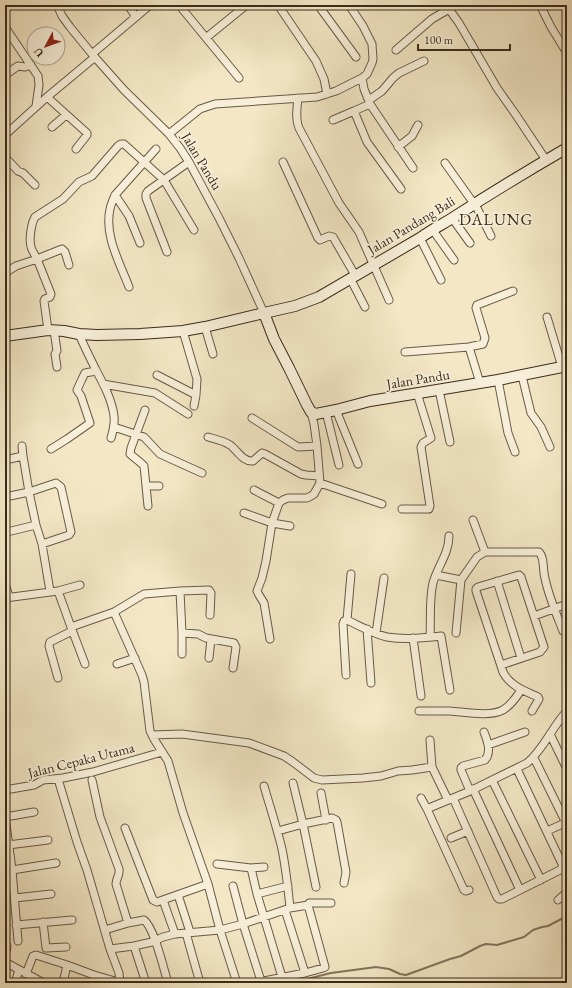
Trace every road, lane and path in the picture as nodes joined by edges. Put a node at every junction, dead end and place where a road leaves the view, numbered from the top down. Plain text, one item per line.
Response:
1 (58, 5) edge
2 (128, 5) edge
3 (150, 5) edge
4 (179, 5) edge
5 (278, 5) edge
6 (318, 5) edge
7 (349, 5) edge
8 (540, 5) edge
9 (244, 7) dead end
10 (447, 7) edge
11 (136, 17) junction
12 (5, 27) edge
13 (7, 35) edge
14 (207, 37) junction
15 (396, 50) dead end
16 (567, 53) edge
17 (93, 56) junction
18 (356, 58) dead end
19 (26, 60) edge
20 (424, 61) dead end
21 (28, 66) edge
22 (31, 66) edge
23 (5, 75) edge
24 (239, 78) dead end
25 (362, 78) junction
26 (327, 94) junction
27 (47, 97) junction
28 (298, 98) junction
29 (370, 102) junction
30 (36, 106) junction
31 (354, 111) junction
32 (66, 115) junction
33 (333, 120) dead end
34 (418, 125) dead end
35 (52, 127) dead end
36 (169, 134) junction
37 (5, 135) edge
38 (398, 147) junction
39 (567, 148) edge
40 (76, 149) dead end
41 (156, 149) dead end
42 (5, 157) edge
43 (546, 160) junction
44 (144, 162) junction
45 (189, 162) junction
46 (284, 162) dead end
47 (445, 163) dead end
48 (413, 168) dead end
49 (164, 180) junction
50 (35, 185) dead end
51 (401, 189) dead end
52 (115, 195) junction
53 (474, 204) junction
54 (452, 218) junction
55 (432, 229) junction
56 (194, 230) dead end
57 (492, 236) dead end
58 (420, 238) junction
59 (470, 243) dead end
60 (140, 244) dead end
61 (167, 252) dead end
62 (37, 259) junction
63 (454, 260) dead end
64 (70, 265) dead end
65 (373, 265) junction
66 (5, 273) edge
67 (353, 277) junction
68 (441, 280) dead end
69 (129, 287) dead end
70 (513, 291) dead end
71 (389, 300) dead end
72 (365, 307) dead end
73 (262, 313) junction
74 (547, 317) dead end
75 (205, 327) junction
76 (51, 330) junction
77 (183, 331) junction
78 (79, 334) junction
79 (5, 336) edge
80 (469, 347) junction
81 (405, 352) dead end
82 (212, 354) dead end
83 (57, 367) dead end
84 (566, 367) edge
85 (96, 371) junction
86 (157, 375) dead end
87 (522, 376) junction
88 (498, 380) junction
89 (480, 383) junction
90 (103, 384) junction
91 (439, 390) junction
92 (418, 393) junction
93 (196, 395) junction
94 (194, 406) dead end
95 (145, 410) dead end
96 (336, 410) junction
97 (311, 412) junction
98 (326, 412) junction
99 (188, 414) dead end
100 (252, 418) dead end
101 (114, 426) junction
102 (136, 434) junction
103 (208, 436) dead end
104 (111, 438) dead end
105 (450, 442) dead end
106 (22, 446) dead end
107 (317, 446) junction
108 (550, 447) dead end
109 (51, 449) dead end
110 (515, 452) dead end
111 (24, 456) junction
112 (5, 460) edge
113 (358, 464) dead end
114 (339, 465) dead end
115 (202, 473) dead end
116 (319, 479) junction
117 (146, 486) junction
118 (159, 486) dead end
119 (254, 490) dead end
120 (29, 492) junction
121 (5, 497) edge
122 (279, 504) junction
123 (382, 504) dead end
124 (148, 506) dead end
125 (402, 509) dead end
126 (244, 512) dead end
127 (473, 520) dead end
128 (272, 523) junction
129 (36, 525) junction
130 (290, 526) dead end
131 (7, 532) dead end
132 (449, 536) dead end
133 (42, 544) junction
134 (485, 552) junction
135 (351, 574) dead end
136 (436, 575) junction
137 (384, 578) dead end
138 (461, 580) junction
139 (496, 581) junction
140 (5, 583) edge
141 (80, 585) dead end
142 (54, 591) junction
143 (180, 593) junction
144 (7, 598) edge
145 (567, 604) edge
146 (554, 609) junction
147 (114, 612) junction
148 (210, 615) dead end
149 (534, 616) junction
150 (347, 620) junction
151 (71, 629) junction
152 (367, 629) junction
153 (563, 631) dead end
154 (182, 633) junction
155 (376, 633) junction
156 (456, 633) dead end
157 (430, 637) junction
158 (413, 638) junction
159 (210, 639) junction
160 (270, 639) dead end
161 (182, 654) dead end
162 (135, 658) junction
163 (209, 658) dead end
164 (521, 658) junction
165 (85, 664) dead end
166 (117, 664) dead end
167 (501, 665) junction
168 (234, 668) dead end
169 (346, 675) dead end
170 (58, 678) dead end
171 (372, 683) dead end
172 (450, 690) dead end
173 (521, 690) junction
174 (421, 696) dead end
175 (419, 711) dead end
176 (532, 711) dead end
177 (567, 711) edge
178 (484, 732) dead end
179 (525, 732) dead end
180 (550, 734) junction
181 (152, 735) junction
182 (430, 740) dead end
183 (488, 745) junction
184 (162, 752) junction
185 (534, 758) junction
186 (432, 767) junction
187 (517, 769) junction
188 (567, 769) edge
189 (58, 779) junction
190 (92, 780) dead end
191 (492, 780) junction
192 (293, 783) dead end
193 (264, 786) dead end
194 (5, 790) edge
195 (472, 790) junction
196 (321, 793) dead end
197 (421, 798) dead end
198 (451, 799) junction
199 (427, 809) junction
200 (34, 812) dead end
201 (5, 816) edge
202 (326, 820) junction
203 (567, 823) edge
204 (303, 824) junction
205 (125, 828) dead end
206 (278, 831) junction
207 (468, 831) junction
208 (547, 831) junction
209 (451, 838) dead end
210 (48, 840) dead end
211 (8, 845) junction
212 (56, 863) dead end
213 (217, 864) dead end
214 (264, 867) dead end
215 (251, 868) junction
216 (12, 870) junction
217 (541, 880) junction
218 (208, 884) junction
219 (344, 884) dead end
220 (233, 886) dead end
221 (288, 886) junction
222 (316, 887) dead end
223 (469, 890) dead end
224 (520, 890) junction
225 (567, 892) edge
226 (51, 894) dead end
227 (257, 894) junction
228 (15, 898) junction
229 (179, 898) dead end
230 (558, 900) dead end
231 (164, 903) dead end
232 (331, 903) dead end
233 (308, 905) junction
234 (288, 909) junction
235 (264, 917) junction
236 (72, 920) dead end
237 (43, 922) junction
238 (128, 922) junction
239 (16, 924) junction
240 (243, 924) junction
241 (105, 930) junction
242 (220, 930) junction
243 (188, 933) junction
244 (176, 934) junction
245 (155, 940) junction
246 (18, 941) dead end
247 (7, 946) dead end
248 (134, 946) junction
249 (66, 947) dead end
250 (110, 949) junction
251 (5, 956) edge
252 (5, 962) edge
253 (67, 966) junction
254 (19, 970) junction
255 (305, 973) junction
256 (26, 974) junction
257 (94, 975) junction
258 (282, 977) junction
259 (120, 980) edge
260 (261, 981) junction
261 (42, 982) edge
262 (15, 983) edge
263 (63, 983) edge
264 (95, 983) edge
265 (146, 983) edge
266 (168, 983) edge
267 (200, 983) edge
268 (237, 983) edge
269 (253, 983) edge

1 - 17 street, Jalan Pandu
2 - 11 street
3 - 11 street
4 - 14 street
5 - 26 street
6 - 18 street
7 - 25 street
8 - 16 street
9 - 14 street
10 - 15 street
10 - 43 street
11 - 17 street
12 - 13 street
13 - 19 street
14 - 24 street
17 - 27 street
17 - 36 street, Jalan Pandu
20 - 29 street
21 - 23 street
22 - 30 street
25 - 26 street
25 - 29 street
26 - 28 street
27 - 30 street
27 - 32 street
28 - 36 street
28 - 65 street
29 - 31 street
29 - 38 street
30 - 37 street
31 - 33 street
31 - 51 street
32 - 35 street
32 - 40 street
34 - 38 street
36 - 45 street, Jalan Pandu
38 - 48 street
39 - 43 main road, Jalan Pandang Bali
41 - 44 street
42 - 50 street
43 - 53 main road, Jalan Pandang Bali
44 - 49 street
44 - 52 street
44 - 62 street
45 - 49 street
45 - 73 street, Jalan Pandu
46 - 67 street
47 - 53 street
49 - 56 street
49 - 61 street
52 - 60 street
52 - 69 street
53 - 54 main road, Jalan Pandang Bali
53 - 57 street
54 - 55 main road, Jalan Pandang Bali
54 - 59 street
55 - 58 main road, Jalan Pandang Bali
55 - 63 street
58 - 65 main road, Jalan Pandang Bali
58 - 68 street
62 - 64 street
62 - 66 street
62 - 76 street
65 - 67 main road, Jalan Pandang Bali
65 - 71 street
67 - 72 street
67 - 73 main road, Jalan Pandang Bali
70 - 80 street
73 - 75 main road, Jalan Pandang Bali
73 - 97 main road, Jalan Pandu
74 - 84 street
75 - 77 main road, Jalan Pandang Bali
75 - 82 street
76 - 78 main road, Jalan Pandang Bali
76 - 79 main road, Jalan Pandang Bali
76 - 83 street
77 - 78 main road, Jalan Pandang Bali
77 - 93 street
78 - 85 street
80 - 81 street
80 - 89 street
84 - 87 main road, Jalan Pandu
85 - 90 street
85 - 109 street
86 - 93 street
87 - 88 main road, Jalan Pandu
87 - 108 street
88 - 89 main road, Jalan Pandu
88 - 110 street
89 - 91 main road, Jalan Pandu
90 - 99 street
90 - 101 street
91 - 92 main road, Jalan Pandu
91 - 105 street
92 - 96 main road, Jalan Pandu
92 - 125 street
93 - 94 street
95 - 102 street
96 - 98 main road, Jalan Pandu
96 - 113 street
97 - 98 main road, Jalan Pandu
97 - 107 street
98 - 114 street
100 - 107 street
101 - 102 street
101 - 104 street
102 - 115 street
102 - 117 street
103 - 116 street
106 - 111 street
107 - 116 street
111 - 112 street
111 - 120 street
116 - 122 street
116 - 123 street
117 - 118 street
117 - 124 street
119 - 122 street
120 - 121 street
120 - 129 street
120 - 133 street
122 - 128 street
126 - 128 street
127 - 134 street
128 - 130 street
128 - 160 street
129 - 131 street
129 - 133 street
132 - 136 street
133 - 142 street
134 - 138 street
134 - 146 street
135 - 150 street
136 - 138 street
136 - 157 street
137 - 155 street
138 - 156 street
139 - 149 street
139 - 164 street
139 - 167 street
140 - 144 street
141 - 142 street
142 - 144 street
142 - 151 street
143 - 147 street
143 - 148 street
143 - 154 street
145 - 146 street
146 - 149 street
146 - 153 street
147 - 151 street
147 - 162 street
149 - 164 street
150 - 152 street
150 - 169 street
151 - 165 street
151 - 170 street
152 - 155 street
152 - 171 street
154 - 159 street
154 - 161 street
155 - 158 street
157 - 158 street
157 - 172 street
158 - 174 street
159 - 163 street
159 - 168 street
162 - 166 street
162 - 181 street
164 - 167 street
167 - 173 street
173 - 175 street
173 - 176 street
177 - 180 street
178 - 183 street
179 - 183 street
180 - 185 street
180 - 188 street
181 - 184 street
181 - 186 street
182 - 186 street
183 - 195 street
184 - 189 street, Jalan Cepaka Utama
184 - 218 street
185 - 187 street
185 - 203 street
186 - 198 street
187 - 191 street
187 - 208 street
189 - 194 street, Jalan Cepaka Utama
189 - 241 street
190 - 238 street
191 - 195 street
191 - 217 street
192 - 204 street
193 - 206 street
195 - 198 street
195 - 224 street
196 - 202 street
197 - 199 street
198 - 199 street
198 - 207 street
199 - 223 street
200 - 201 street
201 - 211 street
202 - 204 street
202 - 219 street
203 - 208 street
204 - 206 street
204 - 222 street
205 - 218 street
206 - 221 street
207 - 209 street
207 - 224 street
208 - 217 street
210 - 211 street
211 - 216 street
212 - 216 street
213 - 215 street
214 - 215 street
215 - 227 street
216 - 228 street
217 - 224 street
218 - 242 street
220 - 240 street
221 - 227 street
221 - 234 street
225 - 230 street
226 - 228 street
227 - 235 street
228 - 239 street
229 - 243 street
231 - 244 street
232 - 233 street
233 - 234 street
233 - 255 street
234 - 235 street
234 - 255 street
235 - 240 street
235 - 258 street
236 - 237 street
237 - 239 street
237 - 249 street
238 - 241 street
238 - 245 street
239 - 246 street
240 - 242 street
240 - 260 street
241 - 250 street
242 - 243 street
242 - 268 street
243 - 244 street
243 - 267 street
244 - 245 street
245 - 248 street
245 - 266 street
247 - 251 street
248 - 250 street
248 - 265 street
250 - 259 street
252 - 254 street
253 - 256 street
253 - 257 street
253 - 263 street
254 - 256 street
254 - 262 street
255 - 258 street
256 - 261 street
257 - 259 street
257 - 264 street
258 - 260 street
260 - 269 street

